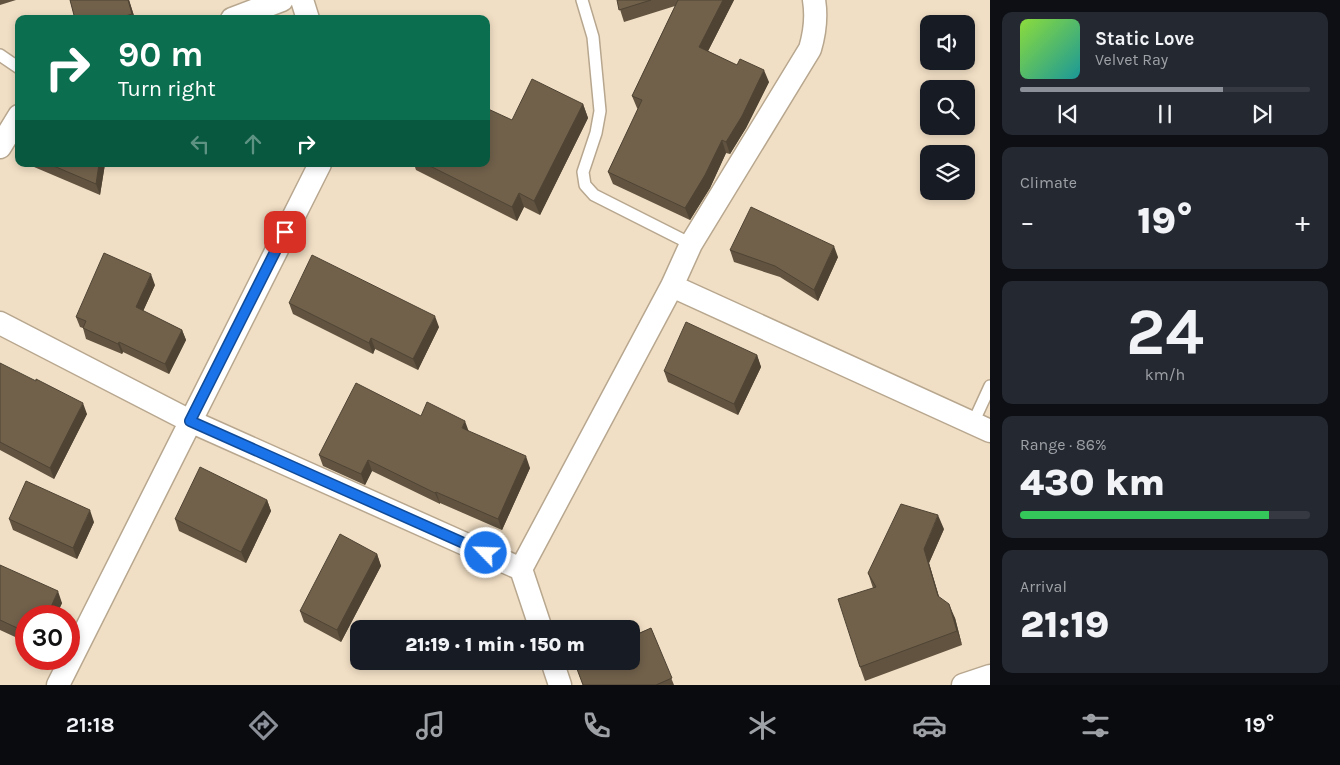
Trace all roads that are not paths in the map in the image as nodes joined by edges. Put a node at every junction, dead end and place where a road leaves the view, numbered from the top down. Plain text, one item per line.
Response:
1 (282, 0) edge
2 (302, 0) edge
3 (582, 0) edge
4 (821, 5) edge
5 (243, 15) edge
6 (307, 15) edge
7 (0, 54) edge
8 (15, 65) edge
9 (15, 123) edge
10 (0, 147) edge
11 (318, 167) edge
12 (691, 244) junction
13 (672, 286) junction
14 (0, 323) edge
15 (990, 386) edge
16 (190, 421) junction
17 (982, 427) edge
18 (520, 569) junction
19 (538, 620) edge
20 (555, 670) edge
21 (990, 676) edge
22 (58, 685) edge
23 (560, 685) edge
24 (963, 685) edge

1 - 5 street
2 - 6 street
3 - 12 lane
4 - 12 street
7 - 8 lane
9 - 10 street
11 - 16 street
12 - 13 street
13 - 17 street
13 - 18 street
14 - 16 street
15 - 17 lane
16 - 18 street
16 - 22 street
18 - 19 street
20 - 23 street
21 - 24 street

